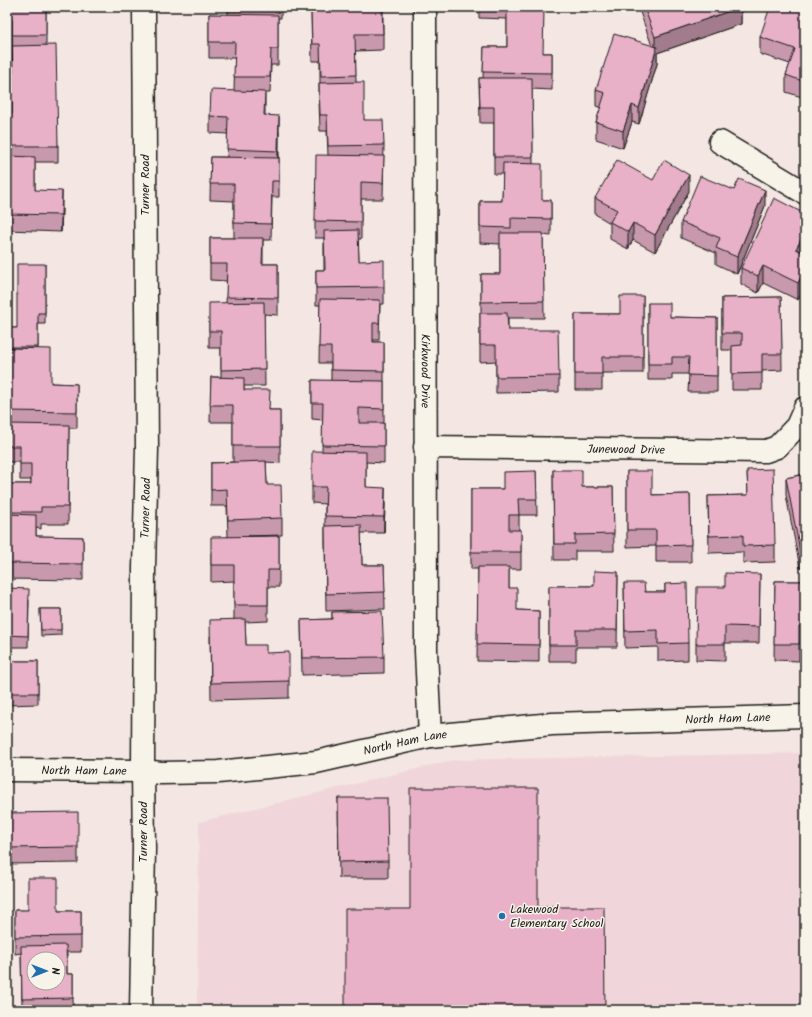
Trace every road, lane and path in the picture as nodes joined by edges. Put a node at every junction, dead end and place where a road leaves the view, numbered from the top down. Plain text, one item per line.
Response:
1 (144, 7) edge
2 (425, 7) edge
3 (720, 142) dead end
4 (805, 193) edge
5 (805, 408) edge
6 (425, 447) junction
7 (805, 716) edge
8 (430, 736) junction
9 (7, 770) edge
10 (143, 771) junction
11 (142, 1010) edge

1 - 10 street, Turner Road
2 - 6 street, Kirkwood Drive
3 - 4 street
5 - 6 street, Junewood Drive
6 - 8 street, Kirkwood Drive
7 - 8 street, North Ham Lane
8 - 10 street, North Ham Lane
9 - 10 street, North Ham Lane
10 - 11 street, Turner Road

